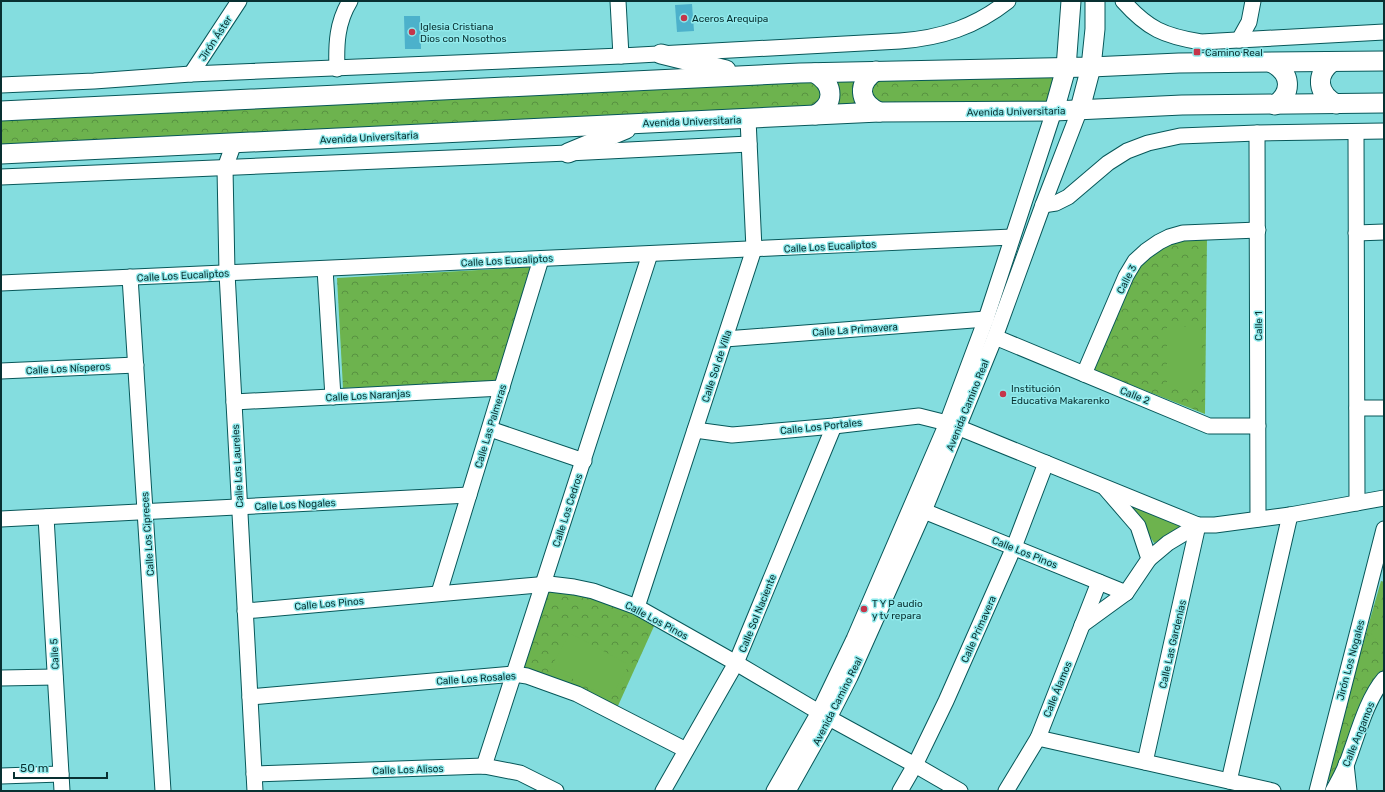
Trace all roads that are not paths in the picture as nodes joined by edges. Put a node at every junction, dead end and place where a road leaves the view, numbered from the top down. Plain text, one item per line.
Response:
1 (239, 1) edge
2 (350, 1) edge
3 (618, 1) edge
4 (1008, 1) edge
5 (1071, 1) edge
6 (1095, 1) edge
7 (1122, 1) edge
8 (1253, 1) edge
9 (1384, 32) edge
10 (1239, 40) junction
11 (660, 54) junction
12 (621, 56) junction
13 (1384, 61) edge
14 (1332, 62) junction
15 (1272, 63) junction
16 (1091, 67) junction
17 (1066, 68) junction
18 (337, 69) junction
19 (876, 71) junction
20 (815, 73) junction
21 (191, 74) junction
22 (746, 75) junction
23 (1, 85) edge
24 (1384, 103) edge
25 (1336, 104) junction
26 (1275, 105) junction
27 (1080, 109) junction
28 (1, 111) edge
29 (1054, 111) junction
30 (879, 112) junction
31 (815, 115) junction
32 (748, 119) junction
33 (638, 124) junction
34 (1384, 131) edge
35 (1356, 132) junction
36 (1257, 133) junction
37 (234, 143) junction
38 (749, 144) junction
39 (568, 153) junction
40 (1, 154) edge
41 (225, 168) junction
42 (1, 177) edge
43 (1026, 198) junction
44 (1043, 205) junction
45 (1258, 230) junction
46 (1356, 232) junction
47 (1384, 232) edge
48 (1012, 237) junction
49 (754, 249) junction
50 (650, 254) junction
51 (541, 259) junction
52 (325, 269) junction
53 (227, 273) junction
54 (130, 278) junction
55 (1, 283) edge
56 (986, 319) junction
57 (994, 337) junction
58 (725, 339) junction
59 (136, 365) junction
60 (1, 371) edge
61 (1084, 374) junction
62 (502, 388) junction
63 (333, 397) junction
64 (234, 402) junction
65 (1357, 408) junction
66 (1384, 408) edge
67 (952, 425) junction
68 (834, 426) junction
69 (1258, 426) junction
70 (490, 429) junction
71 (695, 430) junction
72 (584, 461) junction
73 (1046, 463) junction
74 (1104, 487) junction
75 (469, 495) junction
76 (1384, 498) edge
77 (1357, 503) junction
78 (240, 507) junction
79 (924, 511) junction
80 (145, 512) junction
81 (1290, 515) junction
82 (46, 517) junction
83 (1, 519) edge
84 (1258, 519) junction
85 (1198, 525) junction
86 (1384, 529) edge
87 (1014, 547) junction
88 (1149, 559) junction
89 (1099, 582) junction
90 (543, 584) junction
91 (439, 593) junction
92 (1126, 593) junction
93 (637, 607) junction
94 (245, 611) junction
95 (1082, 625) junction
96 (736, 663) junction
97 (514, 674) junction
98 (55, 677) junction
99 (1, 678) edge
100 (1384, 679) edge
101 (250, 697) junction
102 (824, 715) junction
103 (1038, 738) junction
104 (686, 750) junction
105 (1145, 762) junction
106 (1346, 764) junction
107 (915, 765) junction
108 (484, 766) junction
109 (61, 774) junction
110 (254, 774) junction
111 (1, 776) edge
112 (1229, 781) junction
113 (62, 791) edge
114 (163, 791) edge
115 (255, 791) edge
116 (556, 791) edge
117 (663, 791) edge
118 (774, 791) edge
119 (788, 791) edge
120 (900, 791) edge
121 (960, 791) edge
122 (1006, 791) edge
123 (1274, 791) edge
124 (1317, 791) edge
125 (1333, 791) edge
126 (1349, 791) edge

1 - 21 street, Jirón Áster
2 - 18 street
3 - 12 street
4 - 11 street
5 - 17 main road, Avenida Camino Real
6 - 16 main road, Avenida Camino Real
7 - 10 street
8 - 10 street
9 - 10 street
11 - 12 street
11 - 22 main road
12 - 18 street
13 - 14 main road
14 - 15 main road
14 - 25 main road
15 - 16 main road
15 - 26 main road
16 - 17 main road
16 - 27 main road, Avenida Camino Real
17 - 19 main road
17 - 29 main road, Avenida Camino Real
18 - 21 street
19 - 20 main road
19 - 30 main road
20 - 22 main road
20 - 31 main road
21 - 23 street
22 - 28 main road
24 - 25 main road, Avenida Universitaria
25 - 26 main road, Avenida Universitaria
26 - 27 main road, Avenida Universitaria
27 - 29 main road, Avenida Universitaria
27 - 44 street, Avenida Camino Real
29 - 30 main road, Avenida Universitaria
29 - 43 street, Avenida Camino Real
30 - 31 main road, Avenida Universitaria
31 - 32 main road, Avenida Universitaria
32 - 33 main road, Avenida Universitaria
32 - 38 street, Calle Sol de Villa
33 - 37 main road, Avenida Universitaria
33 - 39 main road
34 - 35 street
35 - 36 street
35 - 46 street
36 - 44 street
36 - 45 street, Calle 1
37 - 40 main road, Avenida Universitaria
37 - 41 street, Calle Los Laureles
38 - 39 street
38 - 49 street, Calle Sol de Villa
39 - 41 street
41 - 42 street
41 - 53 street, Calle Los Laureles
43 - 44 street
43 - 48 street, Avenida Camino Real
44 - 57 street, Avenida Camino Real
45 - 61 street, Calle 3
45 - 69 street, Calle 1
46 - 47 street
46 - 65 street
48 - 49 street, Calle Los Eucaliptos
48 - 56 street, Avenida Camino Real
49 - 50 street, Calle Los Eucaliptos
49 - 58 street, Calle Sol de Villa
50 - 51 street, Calle Los Eucaliptos
50 - 72 street, Calle Los Cedros
51 - 52 street, Calle Los Eucaliptos
51 - 62 street, Calle Las Palmeras
52 - 53 street, Calle Los Eucaliptos
52 - 63 street
53 - 54 street, Calle Los Eucaliptos
53 - 64 street, Calle Los Laureles
54 - 55 street, Calle Los Eucaliptos
54 - 59 street, Calle Los Cipreces
56 - 58 street, Calle La Primavera
56 - 67 street, Avenida Camino Real
57 - 61 street, Calle 2
57 - 67 street, Avenida Camino Real
58 - 71 street, Calle Sol de Villa
59 - 60 street, Calle Los Nísperos
59 - 80 street, Calle Los Cipreces
61 - 69 street, Calle 2
62 - 63 street, Calle Los Naranjas
62 - 70 street, Calle Las Palmeras
63 - 64 street, Calle Los Naranjas
64 - 78 street, Calle Los Laureles
65 - 66 street
65 - 77 street
67 - 68 street, Calle Los Portales
67 - 73 street, Calle Los Portales
67 - 79 street, Avenida Camino Real
67 - 102 street, Avenida Camino Real
68 - 71 street, Calle Los Portales
68 - 96 street, Calle Sol Naciente
69 - 84 street, Calle 1
70 - 72 street
70 - 75 street, Calle Las Palmeras
71 - 93 street, Calle Sol de Villa
72 - 90 street, Calle Los Cedros
73 - 74 street, Calle Los Portales
73 - 87 street, Calle Primavera
74 - 85 street, Calle Los Portales
74 - 88 street
75 - 78 street, Calle Los Nogales
75 - 91 street, Calle Las Palmeras
76 - 77 street
77 - 81 street
78 - 80 street, Calle Los Nogales
78 - 94 street, Calle Los Laureles
79 - 87 street, Calle Los Pinos
79 - 102 street, Avenida Camino Real
80 - 82 street, Calle Los Nogales
80 - 114 street, Calle Los Cipreces
81 - 84 street
81 - 112 street
82 - 83 street, Calle Los Nogales
82 - 98 street, Calle 5
84 - 85 street
85 - 88 street
85 - 105 street, Calle Las Gardenias
86 - 124 street, Jirón Los Nogales
87 - 89 street, Calle Los Pinos
87 - 107 street, Calle Primavera
88 - 92 street
89 - 92 street, Calle Los Pinos
89 - 95 street, Calle Álamos
90 - 91 street, Calle Los Pinos
90 - 93 street, Calle Los Pinos
90 - 97 street, Calle Los Cedros
91 - 94 street, Calle Los Pinos
92 - 95 street
93 - 96 street, Calle Los Pinos
94 - 101 street, Calle Los Laureles
95 - 103 street, Calle Álamos
96 - 102 street, Calle Los Pinos
96 - 104 street, Calle Sol Naciente
97 - 101 street, Calle Los Rosales
97 - 104 street, Calle Los Rosales
97 - 108 street, Calle Los Cedros
98 - 99 street
98 - 109 street, Calle 5
100 - 106 street, Calle Angamos
101 - 110 street, Calle Los Laureles
102 - 107 street, Calle Los Pinos
102 - 118 street, Avenida Camino Real
102 - 119 street, Avenida Camino Real
103 - 105 street
103 - 122 street, Calle Álamos
104 - 117 street, Calle Sol Naciente
105 - 112 street
106 - 125 street, Calle Angamos
106 - 126 street
107 - 120 street, Calle Primavera
107 - 121 street, Calle Los Pinos
108 - 110 street, Calle Los Alisos
108 - 116 street, Calle Los Alisos
109 - 111 street
109 - 113 street, Calle 5
110 - 115 street, Calle Los Laureles
112 - 123 street

